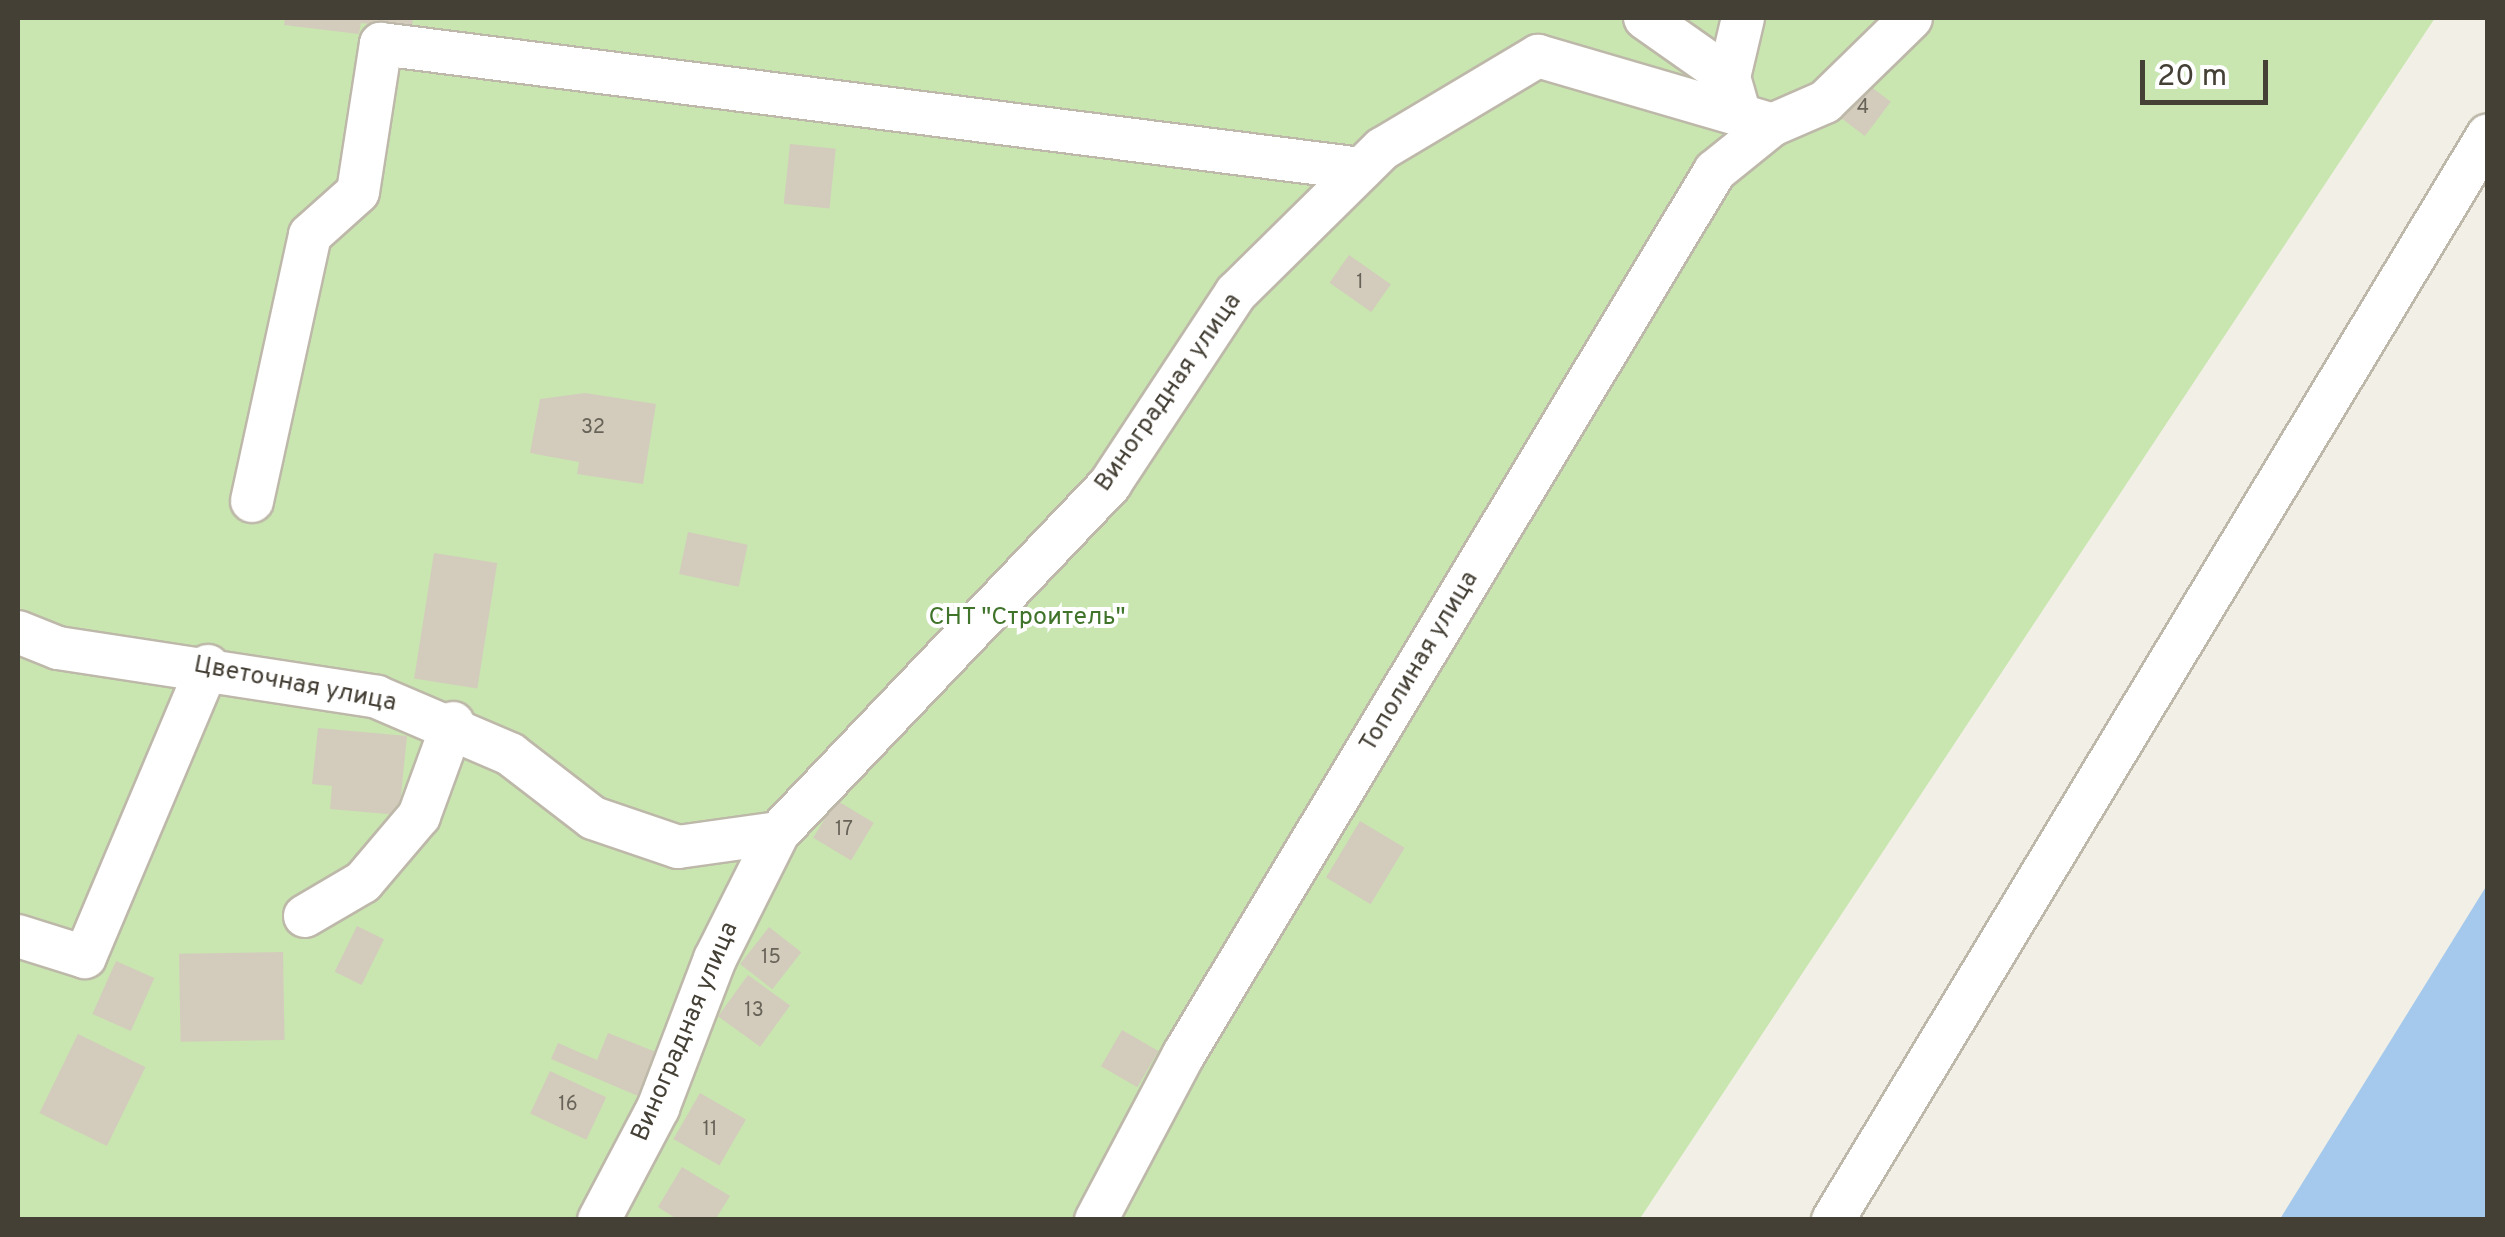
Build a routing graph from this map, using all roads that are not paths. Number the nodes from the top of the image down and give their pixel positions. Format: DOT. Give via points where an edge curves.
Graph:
graph roads {
  1 [pos="1645,18"];
  2 [pos="1744,18"];
  3 [pos="1910,18"];
  4 [pos="1747,106"];
  5 [pos="2488,135"];
  6 [pos="1360,169"];
  7 [pos="252,502"];
  8 [pos="18,632"];
  9 [pos="208,666"];
  10 [pos="453,723"];
  11 [pos="778,833"];
  12 [pos="305,916"];
  13 [pos="18,936"];
  14 [pos="598,1220"];
  15 [pos="1096,1220"];
  16 [pos="1833,1220"];
  1 -- 4 [label="street"];
  2 -- 4 [label="street"];
  3 -- 4 [label="street, Тополиная улица" via="1825,102"];
  4 -- 6 [label="street, Виноградная улица" via="1538,56"];
  4 -- 15 [label="street, Тополиная улица" via="1715,171 1194,1037"];
  5 -- 16 [label="street"];
  6 -- 7 [label="street" via="381,44 358,192 310,235"];
  6 -- 11 [label="street, Виноградная улица" via="1236,293 1110,484"];
  8 -- 9 [label="street, Цветочная улица" via="58,648"];
  9 -- 10 [label="street, Цветочная улица" via="378,696"];
  9 -- 13 [label="street" via="84,957"];
  10 -- 11 [label="street, Цветочная улица" via="610,824 678,847"];
  10 -- 12 [label="street" via="419,816 364,882"];
  11 -- 14 [label="street, Виноградная улица" via="658,1108"];
}
